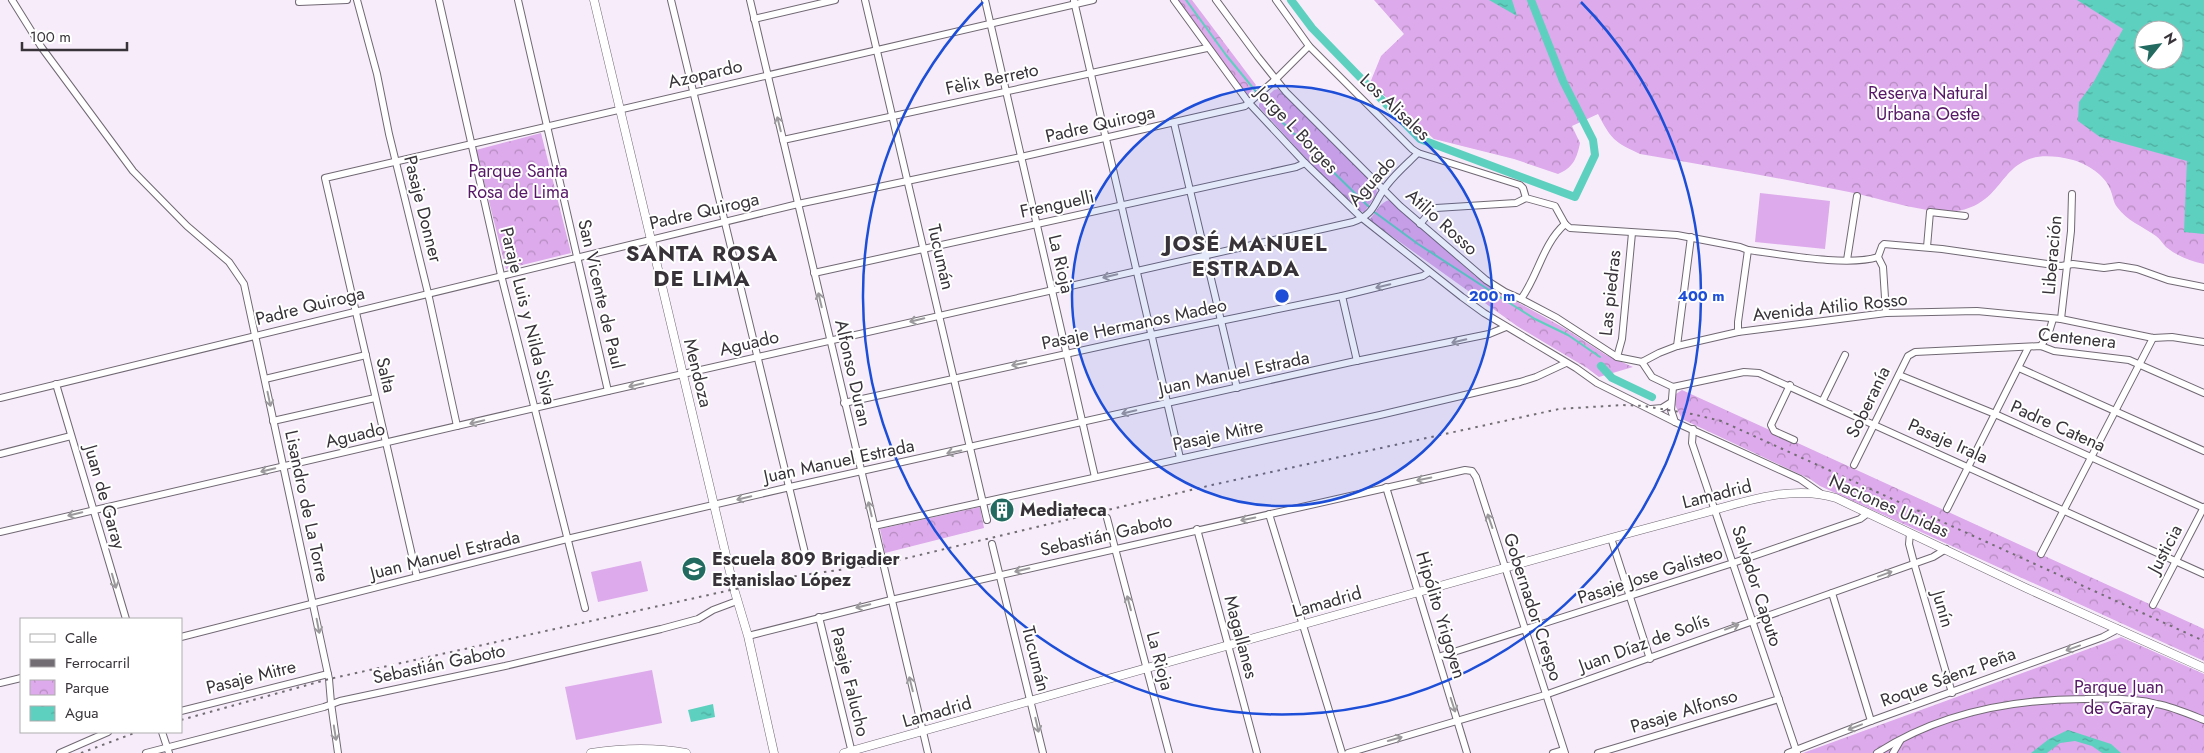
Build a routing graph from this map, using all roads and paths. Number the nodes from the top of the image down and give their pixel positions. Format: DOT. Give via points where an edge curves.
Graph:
graph roads {
  1 [pos="12,0"];
  2 [pos="347,0"];
  3 [pos="357,0"];
  4 [pos="439,0"];
  5 [pos="518,0"];
  6 [pos="594,0"];
  7 [pos="671,0"];
  8 [pos="750,0"];
  9 [pos="835,0"];
  10 [pos="865,0"];
  11 [pos="985,0"];
  12 [pos="1093,0"];
  13 [pos="1174,0"];
  14 [pos="1216,0"];
  15 [pos="1276,0"];
  16 [pos="298,2"];
  17 [pos="1074,2"];
  18 [pos="754,19"];
  19 [pos="990,23"];
  20 [pos="1309,46"];
  21 [pos="1207,48"];
  22 [pos="876,50"];
  23 [pos="1090,72"];
  24 [pos="767,75"];
  25 [pos="1275,80"];
  26 [pos="694,92"];
  27 [pos="1006,92"];
  28 [pos="1249,103"];
  29 [pos="620,110"];
  30 [pos="892,116"];
  31 [pos="1174,123"];
  32 [pos="547,127"];
  33 [pos="1107,138"];
  34 [pos="783,140"];
  35 [pos="471,144"];
  36 [pos="1418,153"];
  37 [pos="1021,157"];
  38 [pos="395,162"];
  39 [pos="1305,163"];
  40 [pos="325,178"];
  41 [pos="908,181"];
  42 [pos="1191,190"];
  43 [pos="1384,190"];
  44 [pos="2072,194"];
  45 [pos="1857,196"];
  46 [pos="1526,198"];
  47 [pos="798,204"];
  48 [pos="1122,205"];
  49 [pos="1365,216"];
  50 [pos="1965,216"];
  51 [pos="725,222"];
  52 [pos="1036,223"];
  53 [pos="1420,224"];
  54 [pos="1566,224"];
  55 [pos="1632,233"];
  56 [pos="1691,237"];
  57 [pos="651,239"];
  58 [pos="1927,247"];
  59 [pos="924,248"];
  60 [pos="1748,250"];
  61 [pos="1205,255"];
  62 [pos="577,257"];
  63 [pos="1878,257"];
  64 [pos="1847,260"];
  65 [pos="2067,265"];
  66 [pos="1137,270"];
  67 [pos="1429,272"];
  68 [pos="814,273"];
  69 [pos="501,275"];
  70 [pos="2204,287"];
  71 [pos="1052,290"];
  72 [pos="428,293"];
  73 [pos="1342,296"];
  74 [pos="1521,299"];
  75 [pos="356,310"];
  76 [pos="1886,313"];
  77 [pos="939,315"];
  78 [pos="2053,318"];
  79 [pos="2061,319"];
  80 [pos="1221,322"];
  81 [pos="1506,327"];
  82 [pos="1738,332"];
  83 [pos="257,335"];
  84 [pos="1152,335"];
  85 [pos="2153,338"];
  86 [pos="830,340"];
  87 [pos="2204,342"];
  88 [pos="1677,346"];
  89 [pos="2041,346"];
  90 [pos="2028,348"];
  91 [pos="1911,353"];
  92 [pos="1067,354"];
  93 [pos="366,355"];
  94 [pos="1845,355"];
  95 [pos="758,356"];
  96 [pos="1616,357"];
  97 [pos="1357,361"];
  98 [pos="1642,362"];
  99 [pos="1566,363"];
  100 [pos="2140,363"];
  101 [pos="2019,368"];
  102 [pos="683,374"];
  103 [pos="1899,374"];
  104 [pos="265,379"];
  105 [pos="954,379"];
  106 [pos="56,384"];
  107 [pos="1790,385"];
  108 [pos="1236,388"];
  109 [pos="1673,388"];
  110 [pos="608,391"];
  111 [pos="2204,392"];
  112 [pos="0,398"];
  113 [pos="375,398"];
  114 [pos="1823,400"];
  115 [pos="844,403"];
  116 [pos="1167,403"];
  117 [pos="1670,403"];
  118 [pos="535,408"];
  119 [pos="1652,409"];
  120 [pos="2116,410"];
  121 [pos="1995,414"];
  122 [pos="274,421"];
  123 [pos="1675,422"];
  124 [pos="1083,423"];
  125 [pos="1874,424"];
  126 [pos="457,426"];
  127 [pos="1693,430"];
  128 [pos="72,436"];
  129 [pos="1794,440"];
  130 [pos="386,443"];
  131 [pos="971,448"];
  132 [pos="2204,451"];
  133 [pos="0,454"];
  134 [pos="2093,457"];
  135 [pos="1180,458"];
  136 [pos="1854,465"];
  137 [pos="1967,466"];
  138 [pos="284,467"];
  139 [pos="1472,471"];
  140 [pos="861,472"];
  141 [pos="1095,477"];
  142 [pos="790,487"];
  143 [pos="1386,487"];
  144 [pos="1820,493"];
  145 [pos="983,502"];
  146 [pos="715,505"];
  147 [pos="2204,508"];
  148 [pos="1716,509"];
  149 [pos="1947,509"];
  150 [pos="94,510"];
  151 [pos="2064,510"];
  152 [pos="1868,513"];
  153 [pos="1269,514"];
  154 [pos="1107,518"];
  155 [pos="987,520"];
  156 [pos="874,526"];
  157 [pos="1198,530"];
  158 [pos="0,532"];
  159 [pos="1910,533"];
  160 [pos="1611,538"];
  161 [pos="567,539"];
  162 [pos="992,544"];
  163 [pos="1114,548"];
  164 [pos="1946,549"];
  165 [pos="2041,554"];
  166 [pos="806,557"];
  167 [pos="2176,560"];
  168 [pos="1733,563"];
  169 [pos="1914,563"];
  170 [pos="1506,567"];
  171 [pos="2204,574"];
  172 [pos="1001,575"];
  173 [pos="416,578"];
  174 [pos="1419,592"];
  175 [pos="1832,593"];
  176 [pos="1630,597"];
  177 [pos="891,600"];
  178 [pos="737,601"];
  179 [pos="314,604"];
  180 [pos="2153,605"];
  181 [pos="585,608"];
  182 [pos="819,617"];
  183 [pos="126,618"];
  184 [pos="1752,620"];
  185 [pos="1303,624"];
  186 [pos="2118,628"];
  187 [pos="1525,631"];
  188 [pos="748,636"];
  189 [pos="182,637"];
  190 [pos="1228,645"];
  191 [pos="1438,657"];
  192 [pos="1650,659"];
  193 [pos="1146,667"];
  194 [pos="2204,668"];
  195 [pos="328,674"];
  196 [pos="20,678"];
  197 [pos="0,683"];
  198 [pos="1952,693"];
  199 [pos="1546,695"];
  200 [pos="1779,699"];
  201 [pos="1031,700"];
  202 [pos="331,704"];
  203 [pos="182,711"];
  204 [pos="1458,720"];
  205 [pos="2204,720"];
  206 [pos="1871,721"];
  207 [pos="923,731"];
  208 [pos="106,733"];
  209 [pos="162,733"];
  210 [pos="1902,738"];
  211 [pos="168,750"];
  212 [pos="1564,751"];
  213 [pos="849,752"];
  214 [pos="1796,752"];
  215 [pos="60,753"];
  216 [pos="146,753"];
  217 [pos="338,753"];
  218 [pos="591,753"];
  219 [pos="686,753"];
  220 [pos="774,753"];
  221 [pos="928,753"];
  222 [pos="1043,753"];
  223 [pos="1169,753"];
  224 [pos="1257,753"];
  225 [pos="1342,753"];
  226 [pos="1348,753"];
  227 [pos="1467,753"];
  228 [pos="1553,753"];
  229 [pos="1598,753"];
  230 [pos="1788,753"];
  231 [pos="1877,753"];
  232 [pos="1893,753"];
  1 -- 83 [label="street, Lisandro de La Torre" via="42,48 133,171 187,226 235,268 244,284"];
  2 -- 16 [label="street"];
  3 -- 38 [label="street, Pasaje Donner" via="377,74"];
  4 -- 35 [label="street, Paraje Luis y Nilda Silva"];
  5 -- 32 [label="street, San Vicente de Paul"];
  6 -- 29 [label="street, Mendoza"];
  7 -- 26 [label="street"];
  8 -- 18 [label="street, Alfonso Duran"];
  9 -- 18 [label="street"];
  10 -- 22 [label="street, Tucumán"];
  11 -- 19 [label="street, La Rioja"];
  12 -- 17 [label="street, Azopardo"];
  13 -- 21 [label="street, Jorge L Borges"];
  14 -- 25 [label="street, Atilio Rosso"];
  15 -- 20 [label="street, Los Alisales"];
  17 -- 19 [label="street, Azopardo"];
  17 -- 23 [label="street"];
  18 -- 24 [label="street, Alfonso Duran"];
  19 -- 22 [label="street, Azopardo"];
  19 -- 27 [label="street, La Rioja"];
  20 -- 25 [label="street, Padre Quiroga"];
  20 -- 36 [label="street, Los Alisales"];
  21 -- 23 [label="street, Fèlix Berreto"];
  21 -- 28 [label="street, Jorge L Borges"];
  22 -- 24 [label="street, Azopardo"];
  22 -- 30 [label="street, Tucumán"];
  23 -- 27 [label="street, Fèlix Berreto"];
  23 -- 33 [label="street"];
  24 -- 26 [label="street, Azopardo"];
  34 -- 24 [label="street, Alfonso Duran, one-way"];
  25 -- 28 [label="street, Padre Quiroga"];
  25 -- 43 [label="street, Atilio Rosso"];
  26 -- 29 [label="street, Azopardo"];
  26 -- 51 [label="street"];
  27 -- 30 [label="street, Fèlix Berreto"];
  27 -- 37 [label="street, La Rioja"];
  28 -- 31 [label="street, Padre Quiroga"];
  28 -- 39 [label="street, Jorge L Borges"];
  29 -- 32 [label="street, Azopardo"];
  29 -- 57 [label="street, Mendoza"];
  30 -- 34 [label="street, Fèlix Berreto"];
  30 -- 41 [label="street, Tucumán"];
  31 -- 33 [label="street, Padre Quiroga"];
  31 -- 42 [label="street"];
  32 -- 35 [label="street, Azopardo"];
  32 -- 62 [label="street, San Vicente de Paul"];
  33 -- 37 [label="street, Padre Quiroga"];
  33 -- 48 [label="street"];
  34 -- 47 [label="street, Alfonso Duran"];
  35 -- 38 [label="street, Azopardo"];
  35 -- 69 [label="street, Paraje Luis y Nilda Silva"];
  36 -- 43 [label="street, Aguado"];
  36 -- 46 [label="street, Los Alisales" via="1514,182 1523,188"];
  37 -- 41 [label="street, Padre Quiroga"];
  37 -- 52 [label="street, La Rioja"];
  38 -- 40 [label="street, Azopardo"];
  38 -- 72 [label="street, Pasaje Donner"];
  39 -- 42 [label="street, Frenguelli"];
  39 -- 49 [label="street, Jorge L Borges"];
  40 -- 75 [label="street, Salta"];
  41 -- 47 [label="street, Padre Quiroga"];
  41 -- 59 [label="street, Tucumán"];
  42 -- 48 [label="street, Frenguelli"];
  42 -- 61 [label="street"];
  43 -- 49 [label="street, Aguado"];
  43 -- 53 [label="street, Atilio Rosso"];
  44 -- 65 [label="street, Liberación"];
  45 -- 64 [label="street"];
  46 -- 53 [label="street" via="1516,202 1436,208"];
  46 -- 54 [label="street" via="1555,206"];
  47 -- 51 [label="street, Padre Quiroga"];
  47 -- 68 [label="street, Alfonso Duran"];
  48 -- 52 [label="street, Frenguelli"];
  48 -- 66 [label="street"];
  49 -- 61 [label="street, Aguado"];
  49 -- 67 [label="street, Jorge L Borges"];
  50 -- 58 [label="street" via="1930,212"];
  51 -- 57 [label="street, Padre Quiroga"];
  51 -- 95 [label="street"];
  52 -- 59 [label="street, Frenguelli"];
  52 -- 71 [label="street, La Rioja"];
  53 -- 74 [label="street, Atilio Rosso" via="1486,280"];
  54 -- 55 [label="street" via="1570,228"];
  54 -- 74 [label="street" via="1552,236 1539,260 1533,281"];
  55 -- 56 [label="street"];
  55 -- 96 [label="street, Las piedras" via="1622,339"];
  56 -- 60 [label="street"];
  56 -- 88 [label="street"];
  57 -- 62 [label="street, Padre Quiroga"];
  57 -- 102 [label="street, Mendoza"];
  58 -- 63 [label="street" via="1884,244"];
  58 -- 65 [label="street"];
  59 -- 68 [label="street, Frenguelli"];
  59 -- 77 [label="street, Tucumán"];
  60 -- 64 [label="street"];
  60 -- 82 [label="street"];
  61 -- 66 [label="street, Aguado"];
  61 -- 80 [label="street"];
  62 -- 69 [label="street, Padre Quiroga"];
  62 -- 110 [label="street, San Vicente de Paul"];
  63 -- 64 [label="street"];
  63 -- 76 [label="street" via="1883,267"];
  65 -- 70 [label="street" via="2126,267"];
  65 -- 79 [label="street, Liberación"];
  66 -- 71 [label="street, Aguado, one-way"];
  66 -- 84 [label="street"];
  67 -- 73 [label="street, Pasaje Hermanos Madeo, one-way"];
  67 -- 81 [label="street, Jorge L Borges"];
  86 -- 68 [label="street, Alfonso Duran, one-way"];
  69 -- 72 [label="street, Padre Quiroga"];
  69 -- 118 [label="street, Paraje Luis y Nilda Silva"];
  71 -- 77 [label="street, Aguado"];
  71 -- 92 [label="street, La Rioja"];
  72 -- 75 [label="street, Padre Quiroga"];
  72 -- 126 [label="street, Pasaje Donner"];
  73 -- 80 [label="street, Pasaje Hermanos Madeo"];
  73 -- 97 [label="street"];
  74 -- 96 [label="street, Atilio Rosso" via="1557,318"];
  75 -- 83 [label="street, Padre Quiroga"];
  75 -- 93 [label="street, Salta"];
  76 -- 78 [label="street, Avenida Atilio Rosso" via="1967,310"];
  76 -- 82 [label="street, Avenida Atilio Rosso"];
  77 -- 86 [label="street, Aguado, one-way"];
  77 -- 105 [label="street, Tucumán"];
  78 -- 79 [label="street, Avenida Atilio Rosso"];
  78 -- 89 [label="street, Liberación"];
  79 -- 85 [label="street, Avenida Atilio Rosso"];
  80 -- 84 [label="street, Pasaje Hermanos Madeo"];
  80 -- 108 [label="street"];
  81 -- 97 [label="street, Juan Manuel Estrada, one-way" via="1489,334"];
  81 -- 99 [label="street, Jorge L Borges"];
  82 -- 88 [label="street, Avenida Atilio Rosso"];
  83 -- 104 [label="street, Lisandro de La Torre"];
  83 -- 106 [label="street, Padre Quiroga"];
  84 -- 92 [label="street, Pasaje Hermanos Madeo"];
  84 -- 116 [label="street"];
  85 -- 87 [label="street, Avenida Atilio Rosso"];
  85 -- 100 [label="street"];
  86 -- 95 [label="street, Aguado"];
  86 -- 115 [label="street, Alfonso Duran"];
  88 -- 98 [label="street, Avenida Atilio Rosso"];
  89 -- 90 [label="street, Centenera"];
  89 -- 100 [label="street, Centenera" via="2054,351"];
  90 -- 91 [label="street, Centenera"];
  90 -- 101 [label="street"];
  91 -- 103 [label="street, Soberanía"];
  92 -- 105 [label="street, Pasaje Hermanos Madeo, one-way"];
  92 -- 124 [label="street, La Rioja"];
  93 -- 104 [label="street"];
  93 -- 113 [label="street, Salta"];
  94 -- 114 [label="street"];
  95 -- 102 [label="street, Aguado"];
  95 -- 142 [label="street"];
  96 -- 98 [label="street"];
  97 -- 108 [label="street, Juan Manuel Estrada"];
  98 -- 109 [label="street" via="1652,377"];
  99 -- 119 [label="street, Naciones Unidas" via="1607,388"];
  99 -- 135 [label="street, Pasaje Mitre" via="1520,382"];
  100 -- 111 [label="street, Centenera"];
  100 -- 120 [label="street"];
  101 -- 120 [label="street"];
  101 -- 121 [label="street"];
  102 -- 110 [label="street, Aguado, one-way"];
  102 -- 146 [label="street, Mendoza"];
  103 -- 121 [label="street, Padre Catena"];
  103 -- 125 [label="street, Soberanía"];
  104 -- 122 [label="street, Lisandro de La Torre, one-way"];
  105 -- 115 [label="street, Pasaje Hermanos Madeo"];
  105 -- 131 [label="street, Tucumán"];
  106 -- 112 [label="street, Padre Quiroga"];
  106 -- 128 [label="street, Juan de Garay"];
  107 -- 109 [label="street, Pasaje Irala" via="1750,371"];
  107 -- 114 [label="street, Pasaje Irala"];
  107 -- 129 [label="street" via="1771,425 1774,431"];
  108 -- 116 [label="street, Juan Manuel Estrada"];
  109 -- 117 [label="street"];
  110 -- 118 [label="street, Aguado"];
  113 -- 122 [label="street"];
  113 -- 130 [label="street, Salta"];
  114 -- 125 [label="street, Pasaje Irala"];
  115 -- 140 [label="street, Alfonso Duran"];
  116 -- 124 [label="street, Juan Manuel Estrada, one-way"];
  116 -- 135 [label="street"];
  117 -- 119 [label="street"];
  117 -- 123 [label="street"];
  118 -- 126 [label="street, Aguado, one-way"];
  118 -- 161 [label="street, Paraje Luis y Nilda Silva"];
  119 -- 123 [label="street, Naciones Unidas"];
  120 -- 132 [label="street"];
  120 -- 134 [label="street"];
  121 -- 134 [label="street, Padre Catena"];
  121 -- 137 [label="street"];
  122 -- 138 [label="street, Lisandro de La Torre"];
  123 -- 127 [label="street, Naciones Unidas"];
  124 -- 131 [label="street, Juan Manuel Estrada"];
  124 -- 141 [label="street, La Rioja"];
  125 -- 136 [label="street, Soberanía"];
  125 -- 137 [label="street, Pasaje Irala"];
  126 -- 130 [label="street, Aguado"];
  127 -- 144 [label="street, Naciones Unidas" via="1800,479"];
  127 -- 148 [label="street, Salvador Caputo" via="1692,443"];
  128 -- 133 [label="street"];
  128 -- 150 [label="street, Juan de Garay"];
  130 -- 138 [label="street, Aguado"];
  130 -- 173 [label="street, Salta"];
  131 -- 140 [label="street, Juan Manuel Estrada, one-way"];
  131 -- 145 [label="street, Tucumán"];
  134 -- 147 [label="street, Padre Catena"];
  134 -- 151 [label="street"];
  135 -- 141 [label="street, Pasaje Mitre"];
  137 -- 149 [label="street"];
  137 -- 151 [label="street, Pasaje Irala"];
  138 -- 150 [label="street, Aguado, one-way"];
  138 -- 179 [label="street, Lisandro de La Torre"];
  139 -- 143 [label="street, Sebastián Gaboto, one-way"];
  170 -- 139 [label="street, Gobernador Crespo, one-way"];
  140 -- 142 [label="street, Juan Manuel Estrada"];
  156 -- 140 [label="street, Alfonso Duran, one-way"];
  141 -- 145 [label="street, Pasaje Mitre"];
  142 -- 146 [label="street, Juan Manuel Estrada, one-way"];
  142 -- 166 [label="street"];
  143 -- 153 [label="street, Sebastián Gaboto"];
  143 -- 174 [label="street, Hipólito Yrigoyen"];
  144 -- 148 [label="street, Lamadrid" via="1780,494"];
  144 -- 152 [label="street, Naciones Unidas"];
  145 -- 155 [label="street, Tucumán"];
  145 -- 156 [label="street, Pasaje Mitre"];
  146 -- 161 [label="street, Juan Manuel Estrada"];
  146 -- 178 [label="street, Mendoza"];
  147 -- 167 [label="street, Justicia"];
  148 -- 160 [label="street, Lamadrid"];
  148 -- 168 [label="street, Salvador Caputo"];
  150 -- 158 [label="street, Aguado, one-way"];
  150 -- 183 [label="street, Juan de Garay, one-way"];
  151 -- 165 [label="street"];
  151 -- 167 [label="street, Pasaje Irala"];
  152 -- 159 [label="street, Naciones Unidas"];
  152 -- 168 [label="street, Pasaje Jose Galisteo" via="1860,519"];
  153 -- 157 [label="street, Sebastián Gaboto, one-way"];
  153 -- 185 [label="street"];
  154 -- 163 [label="street, La Rioja"];
  156 -- 177 [label="street, Alfonso Duran"];
  157 -- 163 [label="street, Sebastián Gaboto"];
  157 -- 190 [label="street, Magallanes"];
  159 -- 164 [label="street, Naciones Unidas"];
  159 -- 169 [label="street, Junín"];
  160 -- 170 [label="street, Lamadrid"];
  160 -- 176 [label="street"];
  161 -- 173 [label="street, Juan Manuel Estrada"];
  161 -- 181 [label="street, Paraje Luis y Nilda Silva"];
  162 -- 172 [label="street, Tucumán"];
  163 -- 172 [label="street, Sebastián Gaboto, one-way"];
  193 -- 163 [label="street, La Rioja, one-way"];
  164 -- 169 [label="street, Juan Díaz de Solís"];
  164 -- 186 [label="street, Naciones Unidas"];
  167 -- 171 [label="street, Pasaje Irala"];
  167 -- 180 [label="street, Justicia"];
  168 -- 176 [label="street, Pasaje Jose Galisteo"];
  168 -- 184 [label="street, Salvador Caputo"];
  175 -- 169 [label="street, Juan Díaz de Solís, one-way"];
  169 -- 198 [label="street, Junín"];
  170 -- 174 [label="street, Lamadrid"];
  170 -- 187 [label="street, Gobernador Crespo"];
  172 -- 177 [label="street, Sebastián Gaboto"];
  172 -- 201 [label="street, Tucumán"];
  173 -- 179 [label="street, Juan Manuel Estrada"];
  174 -- 185 [label="street, Lamadrid"];
  174 -- 191 [label="street, Hipólito Yrigoyen"];
  175 -- 184 [label="street, Juan Díaz de Solís"];
  175 -- 206 [label="street"];
  176 -- 187 [label="street, Pasaje Jose Galisteo"];
  176 -- 192 [label="street"];
  177 -- 182 [label="street, Sebastián Gaboto, one-way"];
  207 -- 177 [label="street, Alfonso Duran, one-way"];
  178 -- 188 [label="street, Mendoza"];
  178 -- 202 [label="street, Sebastián Gaboto" via="698,619 661,629"];
  179 -- 189 [label="street, Juan Manuel Estrada"];
  179 -- 195 [label="street, Lisandro de La Torre, one-way"];
  182 -- 188 [label="street, Sebastián Gaboto"];
  182 -- 213 [label="street, Pasaje Falucho"];
  192 -- 184 [label="street, Juan Díaz de Solís, one-way"];
  184 -- 200 [label="street, Salvador Caputo"];
  185 -- 190 [label="street, Lamadrid"];
  185 -- 225 [label="street"];
  186 -- 194 [label="street, Naciones Unidas"];
  186 -- 198 [label="street, Roque Sáenz Peña, one-way" via="2103,637"];
  187 -- 191 [label="street, Pasaje Jose Galisteo"];
  187 -- 199 [label="street, Gobernador Crespo"];
  188 -- 220 [label="street, Mendoza"];
  190 -- 193 [label="street, Lamadrid"];
  190 -- 224 [label="street, Magallanes"];
  191 -- 204 [label="street, Hipólito Yrigoyen, one-way"];
  192 -- 199 [label="street, Juan Díaz de Solís"];
  193 -- 201 [label="street, Lamadrid"];
  193 -- 223 [label="street, La Rioja"];
  195 -- 202 [label="street, Lisandro de La Torre"];
  195 -- 203 [label="street, Pasaje Mitre"];
  196 -- 197 [label="street"];
  198 -- 206 [label="street, Roque Sáenz Peña"];
  199 -- 204 [label="street, Juan Díaz de Solís"];
  199 -- 212 [label="street, Gobernador Crespo"];
  200 -- 214 [label="street, Salvador Caputo"];
  200 -- 229 [label="street, Pasaje Alfonso"];
  201 -- 207 [label="street, Lamadrid"];
  201 -- 222 [label="street, Tucumán, one-way"];
  202 -- 211 [label="street, Sebastián Gaboto"];
  202 -- 217 [label="street, Lisandro de La Torre, one-way"];
  226 -- 204 [label="street, Juan Díaz de Solís, one-way"];
  204 -- 227 [label="street, Hipólito Yrigoyen"];
  205 -- 210 [label="street" via="2145,702 2100,698 2053,699 1965,714"];
  206 -- 214 [label="street, Roque Sáenz Peña, one-way"];
  207 -- 213 [label="street, Lamadrid"];
  207 -- 221 [label="street, Alfonso Duran"];
  208 -- 215 [label="street"];
  209 -- 211 [label="street"];
  210 -- 231 [label="street"];
  210 -- 232 [label="street"];
  211 -- 216 [label="street, Sebastián Gaboto"];
  212 -- 228 [label="street"];
  214 -- 230 [label="street, Roque Sáenz Peña"];
  218 -- 219 [label="street" via="634,748"];
}
